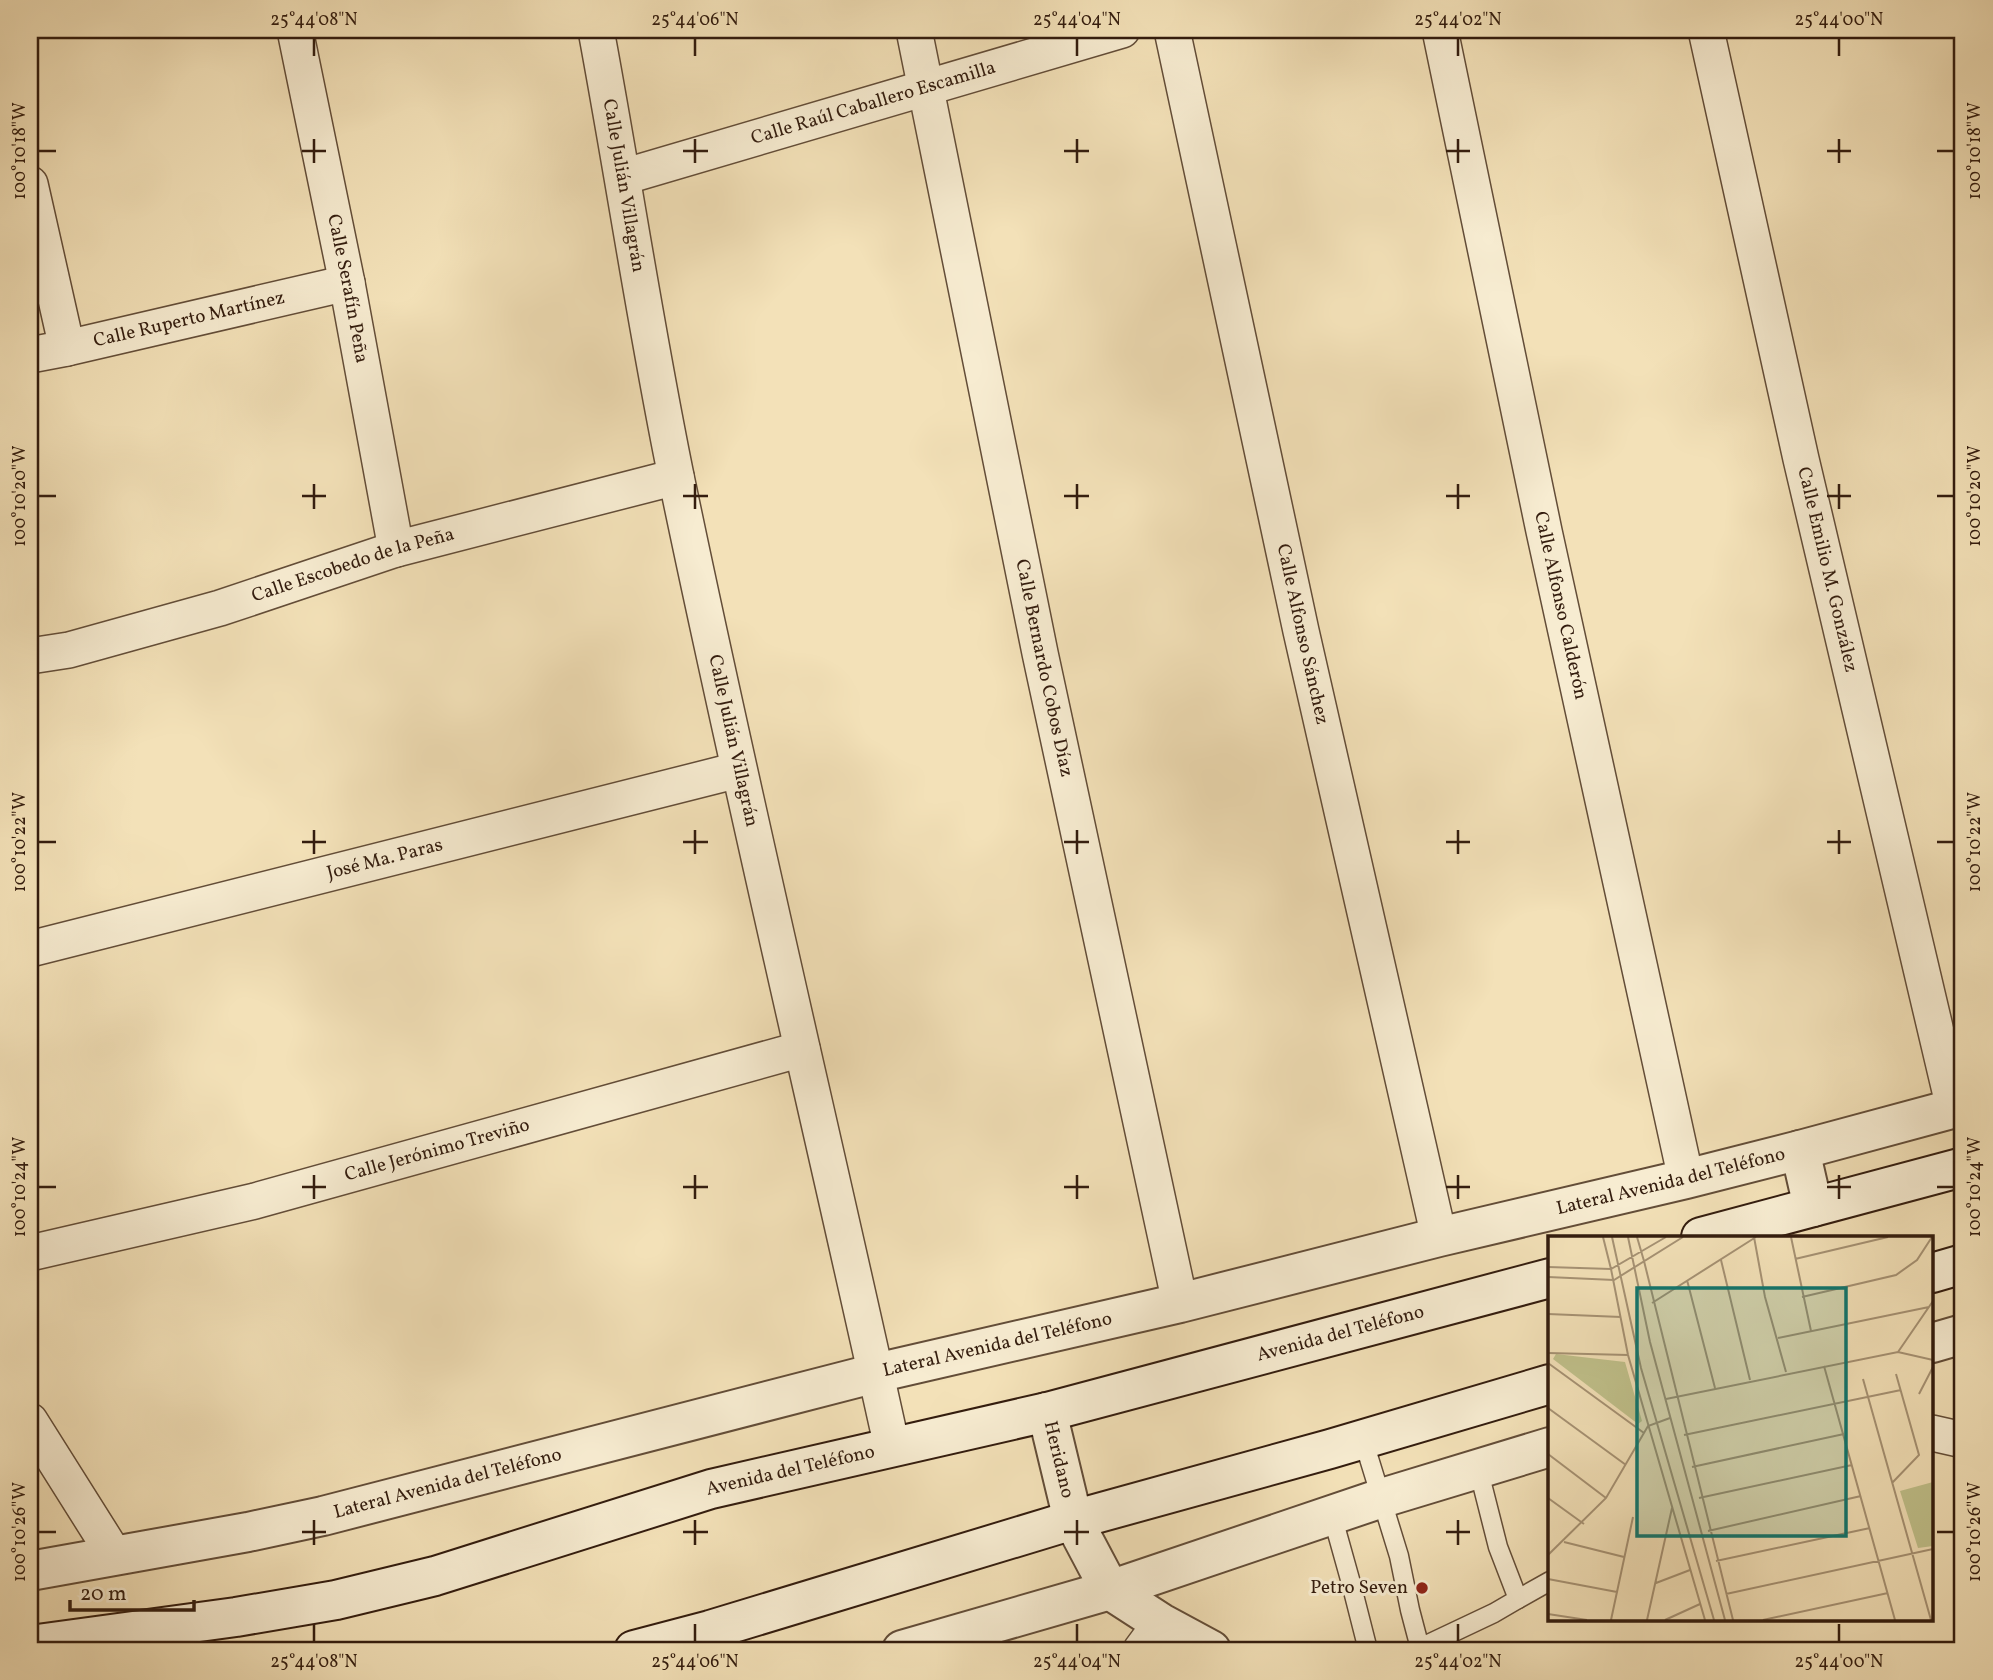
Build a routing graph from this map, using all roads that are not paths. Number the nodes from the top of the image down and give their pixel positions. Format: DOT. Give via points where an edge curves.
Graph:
graph roads {
  1 [pos="295,30"];
  2 [pos="596,30"];
  3 [pos="914,30"];
  4 [pos="1122,30"];
  5 [pos="1172,30"];
  6 [pos="1440,30"];
  7 [pos="1706,30"];
  8 [pos="927,87"];
  9 [pos="623,177"];
  10 [pos="30,184"];
  11 [pos="347,283"];
  12 [pos="67,348"];
  13 [pos="30,355"];
  14 [pos="676,477"];
  15 [pos="396,548"];
  16 [pos="30,656"];
  17 [pos="738,770"];
  18 [pos="30,949"];
  19 [pos="802,1049"];
  20 [pos="1959,1107"];
  21 [pos="1800,1150"];
  22 [pos="1963,1167"];
  23 [pos="1686,1179"];
  24 [pos="1813,1207"];
  25 [pos="1705,1236"];
  26 [pos="1439,1237"];
  27 [pos="30,1253"];
  28 [pos="1963,1264"];
  29 [pos="1934,1272"];
  30 [pos="1548,1279"];
  31 [pos="1180,1303"];
  32 [pos="1963,1334"];
  33 [pos="1934,1342"];
  34 [pos="876,1373"];
  35 [pos="1548,1385"];
  36 [pos="1047,1412"];
  37 [pos="30,1421"];
  38 [pos="1934,1433"];
  39 [pos="1363,1439"];
  40 [pos="1963,1440"];
  41 [pos="892,1447"];
  42 [pos="1548,1448"];
  43 [pos="1478,1468"];
  44 [pos="1382,1498"];
  45 [pos="1332,1515"];
  46 [pos="1073,1520"];
  47 [pos="116,1556"];
  48 [pos="30,1571"];
  49 [pos="1548,1582"];
  50 [pos="1110,1590"];
  51 [pos="1518,1599"];
  52 [pos="1151,1637"];
  53 [pos="30,1645"];
  54 [pos="1419,1649"];
  55 [pos="634,1650"];
  56 [pos="902,1650"];
  57 [pos="1211,1650"];
  58 [pos="1368,1650"];
  1 -- 11 [label="street, Calle Serafín Peña"];
  2 -- 9 [label="street, Calle Julián Villagrán"];
  3 -- 8 [label="street, Calle Bernardo Cobos Díaz"];
  4 -- 8 [label="street, Calle Raúl Caballero Escamilla"];
  5 -- 26 [label="street, Calle Alfonso Sánchez" via="1304,645"];
  6 -- 23 [label="street, Calle Alfonso Calderón"];
  7 -- 20 [label="street, Calle Emilio M. González" via="1801,459"];
  8 -- 9 [label="street, Calle Raúl Caballero Escamilla"];
  8 -- 31 [label="street, Calle Bernardo Cobos Díaz" via="1040,653"];
  9 -- 14 [label="street, Calle Julián Villagrán"];
  10 -- 12 [label="street"];
  11 -- 12 [label="street, Calle Ruperto Martínez"];
  11 -- 15 [label="street, Calle Serafín Peña"];
  12 -- 13 [label="street, Calle Ruperto Martínez"];
  14 -- 15 [label="street, Calle Escobedo de la Peña"];
  14 -- 17 [label="street, Calle Julián Villagrán"];
  15 -- 16 [label="street, Calle Escobedo de la Peña" via="220,608 69,650"];
  17 -- 18 [label="street, José Ma. Paras"];
  17 -- 19 [label="street, Calle Julián Villagrán"];
  19 -- 27 [label="street, Calle Jerónimo Treviño" via="256,1201"];
  19 -- 34 [label="street, Calle Julián Villagrán"];
  20 -- 21 [label="street, Lateral Avenida del Teléfono"];
  21 -- 23 [label="street, Lateral Avenida del Teléfono"];
  21 -- 24 [label="street"];
  22 -- 24 [label="street"];
  23 -- 26 [label="street, Lateral Avenida del Teléfono"];
  24 -- 25 [label="street"];
  26 -- 31 [label="street, Lateral Avenida del Teléfono"];
  28 -- 29 [label="street"];
  30 -- 36 [label="street, Avenida del Teléfono"];
  31 -- 34 [label="street, Lateral Avenida del Teléfono"];
  32 -- 33 [label="street"];
  34 -- 41 [label="street, Calle Julián Villagrán"];
  34 -- 47 [label="street, Lateral Avenida del Teléfono" via="323,1516"];
  35 -- 39 [label="street"];
  36 -- 41 [label="street, Avenida del Teléfono"];
  36 -- 46 [label="street, Heridano"];
  37 -- 47 [label="street"];
  38 -- 40 [label="street"];
  39 -- 44 [label="lane"];
  39 -- 46 [label="street"];
  41 -- 53 [label="street, Avenida del Teléfono" via="711,1489 435,1576 337,1600"];
  42 -- 43 [label="street"];
  43 -- 44 [label="street"];
  43 -- 51 [label="lane" via="1498,1548"];
  44 -- 45 [label="street"];
  44 -- 54 [label="lane"];
  45 -- 50 [label="street"];
  45 -- 58 [label="lane"];
  46 -- 50 [label="street, Heridano"];
  46 -- 55 [label="street"];
  47 -- 48 [label="street, Lateral Avenida del Teléfono"];
  49 -- 51 [label="lane"];
  50 -- 52 [label="street, Heridano"];
  50 -- 56 [label="street"];
  51 -- 54 [label="lane"];
  52 -- 57 [label="street, Heridano"];
}
